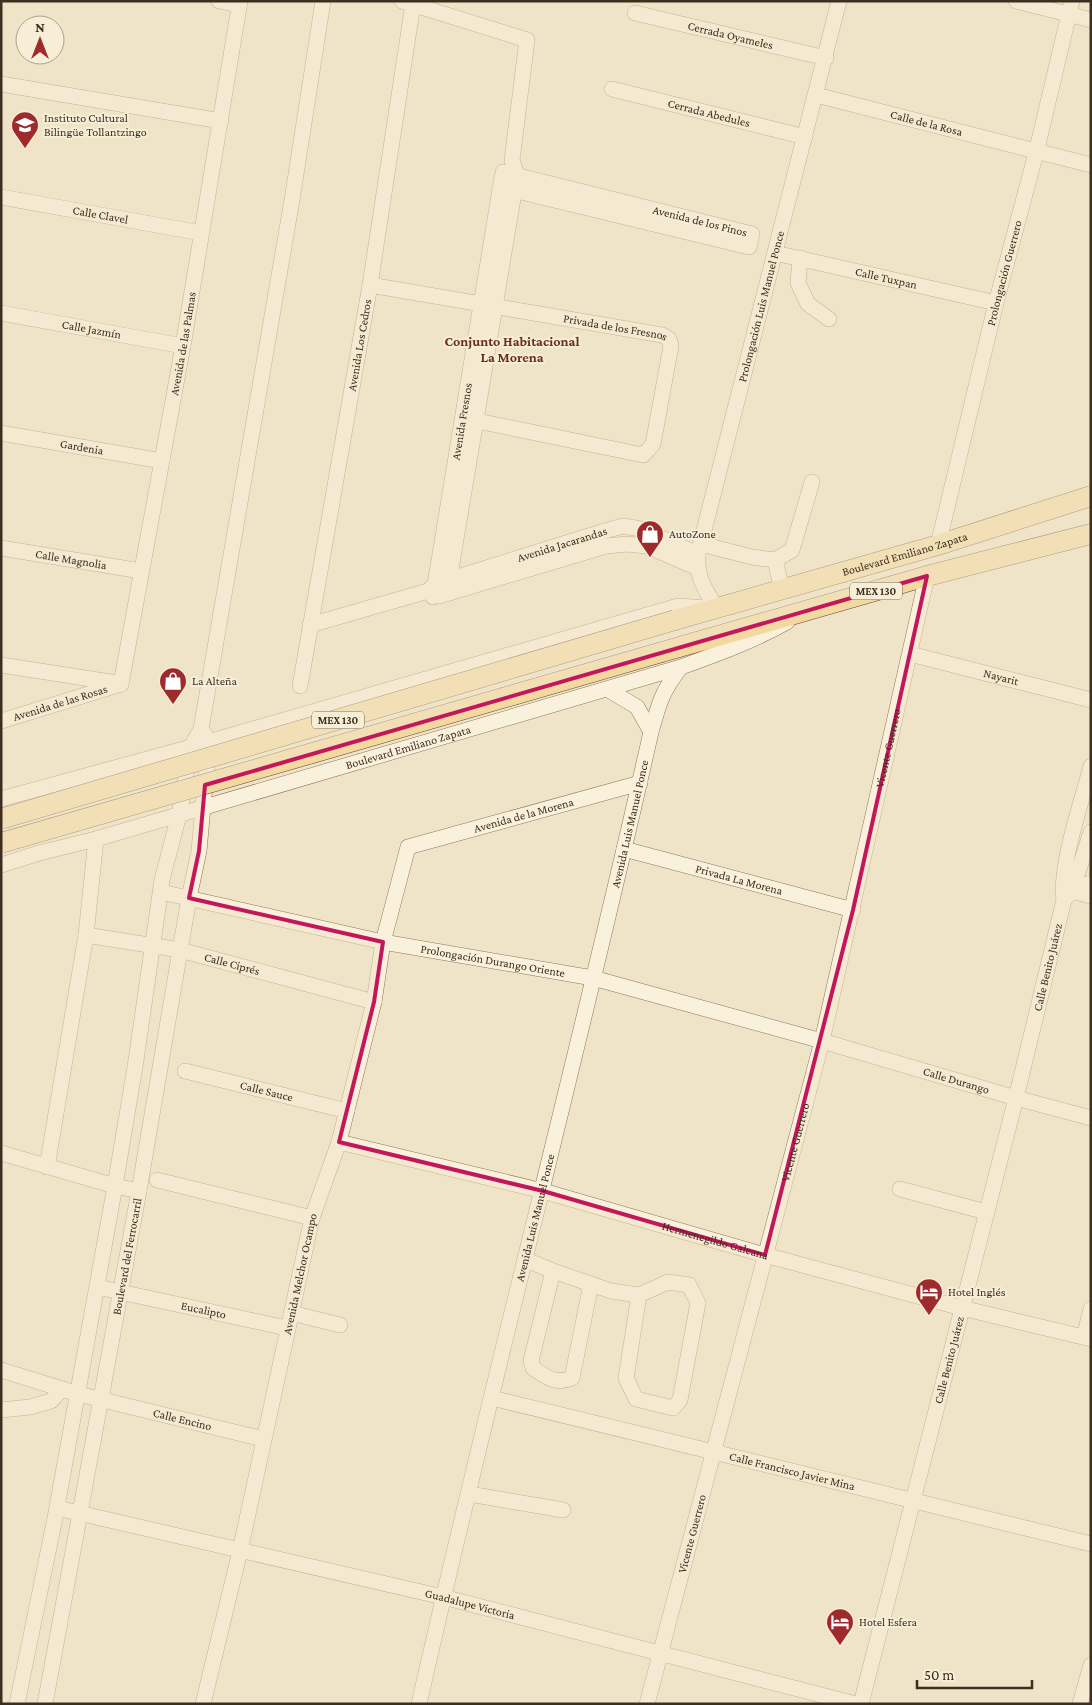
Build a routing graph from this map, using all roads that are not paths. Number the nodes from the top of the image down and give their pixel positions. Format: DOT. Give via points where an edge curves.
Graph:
graph roads {
  1 [pos="219,1"];
  2 [pos="323,1"];
  3 [pos="839,1"];
  4 [pos="1016,1"];
  5 [pos="240,3"];
  6 [pos="408,3"];
  7 [pos="1070,8"];
  8 [pos="635,13"];
  9 [pos="1091,20"];
  10 [pos="826,58"];
  11 [pos="1,84"];
  12 [pos="612,89"];
  13 [pos="816,95"];
  14 [pos="221,121"];
  15 [pos="805,136"];
  16 [pos="1036,152"];
  17 [pos="1091,166"];
  18 [pos="509,177"];
  19 [pos="1,197"];
  20 [pos="201,233"];
  21 [pos="775,253"];
  22 [pos="800,258"];
  23 [pos="370,285"];
  24 [pos="996,303"];
  25 [pos="488,305"];
  26 [pos="1,313"];
  27 [pos="829,319"];
  28 [pos="183,346"];
  29 [pos="469,419"];
  30 [pos="1,433"];
  31 [pos="162,461"];
  32 [pos="812,482"];
  33 [pos="1091,496"];
  34 [pos="1087,537"];
  35 [pos="938,545"];
  36 [pos="1,548"];
  37 [pos="698,556"];
  38 [pos="775,560"];
  39 [pos="141,571"];
  40 [pos="927,576"];
  41 [pos="439,589"];
  42 [pos="782,590"];
  43 [pos="717,609"];
  44 [pos="808,610"];
  45 [pos="310,625"];
  46 [pos="910,654"];
  47 [pos="1,665"];
  48 [pos="681,667"];
  49 [pos="121,684"];
  50 [pos="300,686"];
  51 [pos="607,689"];
  52 [pos="1091,700"];
  53 [pos="1,721"];
  54 [pos="651,732"];
  55 [pos="205,735"];
  56 [pos="190,747"];
  57 [pos="1091,766"];
  58 [pos="640,783"];
  59 [pos="1,799"];
  60 [pos="202,808"];
  61 [pos="179,815"];
  62 [pos="1,819"];
  63 [pos="1091,832"];
  64 [pos="96,839"];
  65 [pos="1,843"];
  66 [pos="408,847"];
  67 [pos="624,849"];
  68 [pos="1,865"];
  69 [pos="1091,883"];
  70 [pos="161,892"];
  71 [pos="1066,893"];
  72 [pos="1091,896"];
  73 [pos="189,898"];
  74 [pos="853,910"];
  75 [pos="86,935"];
  76 [pos="384,942"];
  77 [pos="152,946"];
  78 [pos="180,950"];
  79 [pos="593,978"];
  80 [pos="374,1002"];
  81 [pos="822,1041"];
  82 [pos="185,1072"];
  83 [pos="1016,1098"];
  84 [pos="347,1111"];
  85 [pos="1091,1118"];
  86 [pos="339,1142"];
  87 [pos="1,1153"];
  88 [pos="47,1167"];
  89 [pos="157,1180"];
  90 [pos="115,1186"];
  91 [pos="900,1189"];
  92 [pos="139,1190"];
  93 [pos="543,1191"];
  94 [pos="986,1212"];
  95 [pos="312,1218"];
  96 [pos="765,1255"];
  97 [pos="526,1260"];
  98 [pos="553,1271"];
  99 [pos="591,1284"];
  100 [pos="97,1287"];
  101 [pos="120,1292"];
  102 [pos="639,1295"];
  103 [pos="962,1308"];
  104 [pos="1091,1310"];
  105 [pos="291,1313"];
  106 [pos="340,1325"];
  107 [pos="288,1328"];
  108 [pos="1087,1338"];
  109 [pos="1,1370"];
  110 [pos="62,1389"];
  111 [pos="78,1394"];
  112 [pos="100,1398"];
  113 [pos="492,1398"];
  114 [pos="1,1410"];
  115 [pos="263,1439"];
  116 [pos="713,1452"];
  117 [pos="469,1494"];
  118 [pos="913,1502"];
  119 [pos="57,1508"];
  120 [pos="564,1510"];
  121 [pos="81,1513"];
  122 [pos="1091,1544"];
  123 [pos="240,1551"];
  124 [pos="443,1598"];
  125 [pos="660,1654"];
  126 [pos="1091,1665"];
  127 [pos="17,1704"];
  128 [pos="45,1704"];
  129 [pos="202,1704"];
  130 [pos="419,1704"];
  131 [pos="647,1704"];
  132 [pos="856,1704"];
  133 [pos="861,1704"];
  134 [pos="1080,1704"];
  1 -- 5 [label="street"];
  2 -- 55 [label="street, Boulevard del Ferrocarril"];
  3 -- 10 [label="street, Prolongación Luis Manuel Ponce"];
  4 -- 7 [label="street"];
  5 -- 14 [label="street, Avenida de las Palmas"];
  6 -- 18 [label="street, Avenida Fresnos" via="527,40"];
  6 -- 23 [label="street, Avenida Los Cedros"];
  7 -- 9 [label="street"];
  7 -- 16 [label="street, Prolongación Guerrero"];
  8 -- 10 [label="street, Cerrada Oyameles"];
  10 -- 13 [label="street, Prolongación Luis Manuel Ponce"];
  11 -- 14 [label="street"];
  12 -- 15 [label="street, Cerrada Abedules"];
  13 -- 15 [label="street, Prolongación Luis Manuel Ponce"];
  13 -- 16 [label="street, Calle de la Rosa"];
  14 -- 20 [label="street, Avenida de las Palmas"];
  15 -- 21 [label="street, Prolongación Luis Manuel Ponce"];
  16 -- 17 [label="street"];
  16 -- 24 [label="street, Prolongación Guerrero"];
  18 -- 18 [label="street, Avenida de los Pinos" via="749,247 752,234"];
  18 -- 25 [label="street, Avenida Fresnos"];
  19 -- 20 [label="street, Calle Clavel"];
  20 -- 28 [label="street, Avenida de las Palmas"];
  21 -- 22 [label="street, Calle Tuxpan"];
  21 -- 37 [label="street, Prolongación Luis Manuel Ponce"];
  22 -- 24 [label="street, Calle Tuxpan"];
  22 -- 27 [label="street" via="798,283 808,304"];
  23 -- 25 [label="street"];
  23 -- 45 [label="street, Avenida Los Cedros"];
  24 -- 35 [label="street, Prolongación Guerrero"];
  25 -- 29 [label="street, Avenida Fresnos"];
  25 -- 29 [label="street, Privada de los Fresnos" via="662,335 669,339 671,346 652,444 643,455"];
  26 -- 28 [label="street, Calle Jazmín"];
  28 -- 31 [label="street, Avenida de las Palmas"];
  29 -- 41 [label="street, Avenida Fresnos"];
  30 -- 31 [label="street, Gardenia"];
  31 -- 39 [label="street, Avenida de las Palmas"];
  32 -- 38 [label="street" via="792,550"];
  33 -- 35 [label="main road, Boulevard Emiliano Zapata / MEX 130"];
  34 -- 40 [label="main road, Boulevard Emiliano Zapata / MEX 130"];
  35 -- 42 [label="main road, Boulevard Emiliano Zapata / MEX 130"];
  36 -- 39 [label="street, Calle Magnolia"];
  37 -- 38 [label="street, Avenida Jacarandas"];
  37 -- 41 [label="street, Avenida Jacarandas" via="641,529 623,526"];
  37 -- 43 [label="street" via="701,583"];
  38 -- 42 [label="street"];
  39 -- 49 [label="street, Avenida de las Palmas"];
  40 -- 44 [label="main road, Boulevard Emiliano Zapata / MEX 130"];
  40 -- 46 [label="street, Vicente Guerrero"];
  41 -- 45 [label="street, Avenida Jacarandas"];
  42 -- 43 [label="main road, Boulevard Emiliano Zapata / MEX 130"];
  43 -- 55 [label="street, Boulevard Emiliano Zapata" via="678,606"];
  43 -- 62 [label="main road, Boulevard Emiliano Zapata / MEX 130, bridge"];
  44 -- 48 [label="street, Boulevard Emiliano Zapata" via="768,633"];
  44 -- 65 [label="main road, Boulevard Emiliano Zapata / MEX 130, bridge"];
  45 -- 50 [label="street, Avenida Los Cedros"];
  46 -- 52 [label="street, Nayarit"];
  46 -- 74 [label="street, Vicente Guerrero"];
  47 -- 49 [label="street"];
  48 -- 51 [label="street, Boulevard Emiliano Zapata"];
  48 -- 54 [label="street, Avenida Luis Manuel Ponce" via="662,695"];
  49 -- 53 [label="street, Avenida de las Rosas"];
  51 -- 54 [label="street" via="637,707"];
  51 -- 60 [label="street, Boulevard Emiliano Zapata"];
  54 -- 58 [label="street, Avenida Luis Manuel Ponce"];
  55 -- 56 [label="street"];
  55 -- 60 [label="street, Boulevard del Ferrocarril"];
  56 -- 59 [label="street"];
  56 -- 61 [label="street, Boulevard del Ferrocarril"];
  57 -- 71 [label="street, Calle Benito Juárez" via="1069,850"];
  58 -- 66 [label="street, Avenida de la Morena"];
  58 -- 67 [label="street, Avenida Luis Manuel Ponce"];
  60 -- 61 [label="street, Boulevard Emiliano Zapata"];
  60 -- 73 [label="street, Boulevard del Ferrocarril" via="199,851"];
  61 -- 64 [label="street, Boulevard Emiliano Zapata"];
  61 -- 70 [label="street, Boulevard del Ferrocarril"];
  63 -- 71 [label="street, Calle Benito Juárez"];
  64 -- 68 [label="street, Boulevard Emiliano Zapata"];
  64 -- 75 [label="street"];
  66 -- 76 [label="street, Avenida Melchor Ocampo"];
  67 -- 74 [label="street, Privada La Morena"];
  67 -- 79 [label="street, Avenida Luis Manuel Ponce"];
  69 -- 71 [label="street"];
  70 -- 73 [label="street, Prolongación Durango Oriente"];
  70 -- 77 [label="street, Boulevard del Ferrocarril"];
  71 -- 72 [label="street"];
  71 -- 83 [label="street, Calle Benito Juárez"];
  73 -- 76 [label="street, Prolongación Durango Oriente"];
  73 -- 78 [label="street, Boulevard del Ferrocarril"];
  74 -- 81 [label="street, Vicente Guerrero"];
  75 -- 77 [label="street, Calle Ciprés"];
  75 -- 88 [label="street"];
  76 -- 79 [label="street, Prolongación Durango Oriente"];
  76 -- 80 [label="street, Avenida Melchor Ocampo"];
  77 -- 78 [label="street, Calle Ciprés"];
  77 -- 90 [label="street, Boulevard del Ferrocarril"];
  78 -- 80 [label="street, Calle Ciprés"];
  78 -- 92 [label="street, Boulevard del Ferrocarril"];
  79 -- 81 [label="street, Prolongación Durango Oriente"];
  79 -- 93 [label="street, Avenida Luis Manuel Ponce"];
  80 -- 84 [label="street, Avenida Melchor Ocampo"];
  81 -- 83 [label="street, Calle Durango"];
  81 -- 96 [label="street, Vicente Guerrero"];
  82 -- 84 [label="street, Calle Sauce"];
  83 -- 85 [label="street, Calle Durango"];
  83 -- 94 [label="street, Calle Benito Juárez"];
  84 -- 86 [label="street, Avenida Melchor Ocampo"];
  86 -- 93 [label="street, Hermenegildo Galeana"];
  86 -- 95 [label="street, Avenida Melchor Ocampo"];
  87 -- 88 [label="street"];
  88 -- 90 [label="street"];
  89 -- 95 [label="street"];
  90 -- 92 [label="street"];
  90 -- 100 [label="street, Boulevard del Ferrocarril"];
  91 -- 94 [label="street"];
  92 -- 101 [label="street, Boulevard del Ferrocarril"];
  93 -- 96 [label="street, Hermenegildo Galeana"];
  93 -- 97 [label="street, Avenida Luis Manuel Ponce"];
  94 -- 103 [label="street, Calle Benito Juárez"];
  95 -- 105 [label="street, Avenida Melchor Ocampo"];
  96 -- 103 [label="street, Hermenegildo Galeana"];
  96 -- 116 [label="street, Vicente Guerrero"];
  97 -- 98 [label="street"];
  97 -- 113 [label="street, Avenida Luis Manuel Ponce"];
  98 -- 99 [label="street"];
  98 -- 99 [label="street" via="531,1361 533,1368 549,1379 563,1382 572,1378"];
  99 -- 102 [label="street"];
  100 -- 101 [label="street, Eucalipto"];
  100 -- 111 [label="street, Boulevard del Ferrocarril"];
  101 -- 107 [label="street, Eucalipto"];
  101 -- 112 [label="street, Boulevard del Ferrocarril"];
  102 -- 102 [label="street" via="626,1378 636,1399 673,1408 680,1400 698,1302 689,1285 668,1282"];
  103 -- 108 [label="street, Hermenegildo Galeana"];
  103 -- 118 [label="street, Calle Benito Juárez"];
  104 -- 108 [label="street"];
  105 -- 106 [label="street"];
  105 -- 107 [label="street, Avenida Melchor Ocampo"];
  107 -- 115 [label="street, Avenida Melchor Ocampo"];
  109 -- 110 [label="street, Calle Encino"];
  110 -- 111 [label="street, Calle Encino"];
  110 -- 114 [label="street" via="50,1401"];
  111 -- 112 [label="street, Calle Encino"];
  111 -- 119 [label="street, Boulevard del Ferrocarril"];
  112 -- 115 [label="street, Calle Encino"];
  112 -- 121 [label="street, Boulevard del Ferrocarril"];
  113 -- 116 [label="street, Calle Francisco Javier Mina"];
  113 -- 117 [label="street, Avenida Luis Manuel Ponce"];
  115 -- 123 [label="street, Avenida Melchor Ocampo"];
  116 -- 118 [label="street, Calle Francisco Javier Mina"];
  116 -- 125 [label="street, Vicente Guerrero"];
  117 -- 120 [label="street"];
  117 -- 124 [label="street, Avenida Luis Manuel Ponce"];
  118 -- 122 [label="street, Calle Francisco Javier Mina"];
  118 -- 133 [label="street, Calle Benito Juárez"];
  119 -- 121 [label="street, Guadalupe Victoria"];
  119 -- 127 [label="street, Boulevard del Ferrocarril"];
  121 -- 123 [label="street, Guadalupe Victoria"];
  121 -- 128 [label="street, Boulevard del Ferrocarril"];
  123 -- 124 [label="street, Guadalupe Victoria"];
  123 -- 129 [label="street, Avenida Melchor Ocampo"];
  124 -- 125 [label="street, Guadalupe Victoria"];
  124 -- 130 [label="street, Avenida Luis Manuel Ponce"];
  125 -- 131 [label="street, Vicente Guerrero"];
  125 -- 132 [label="street, Guadalupe Victoria"];
  126 -- 134 [label="street"];
}
